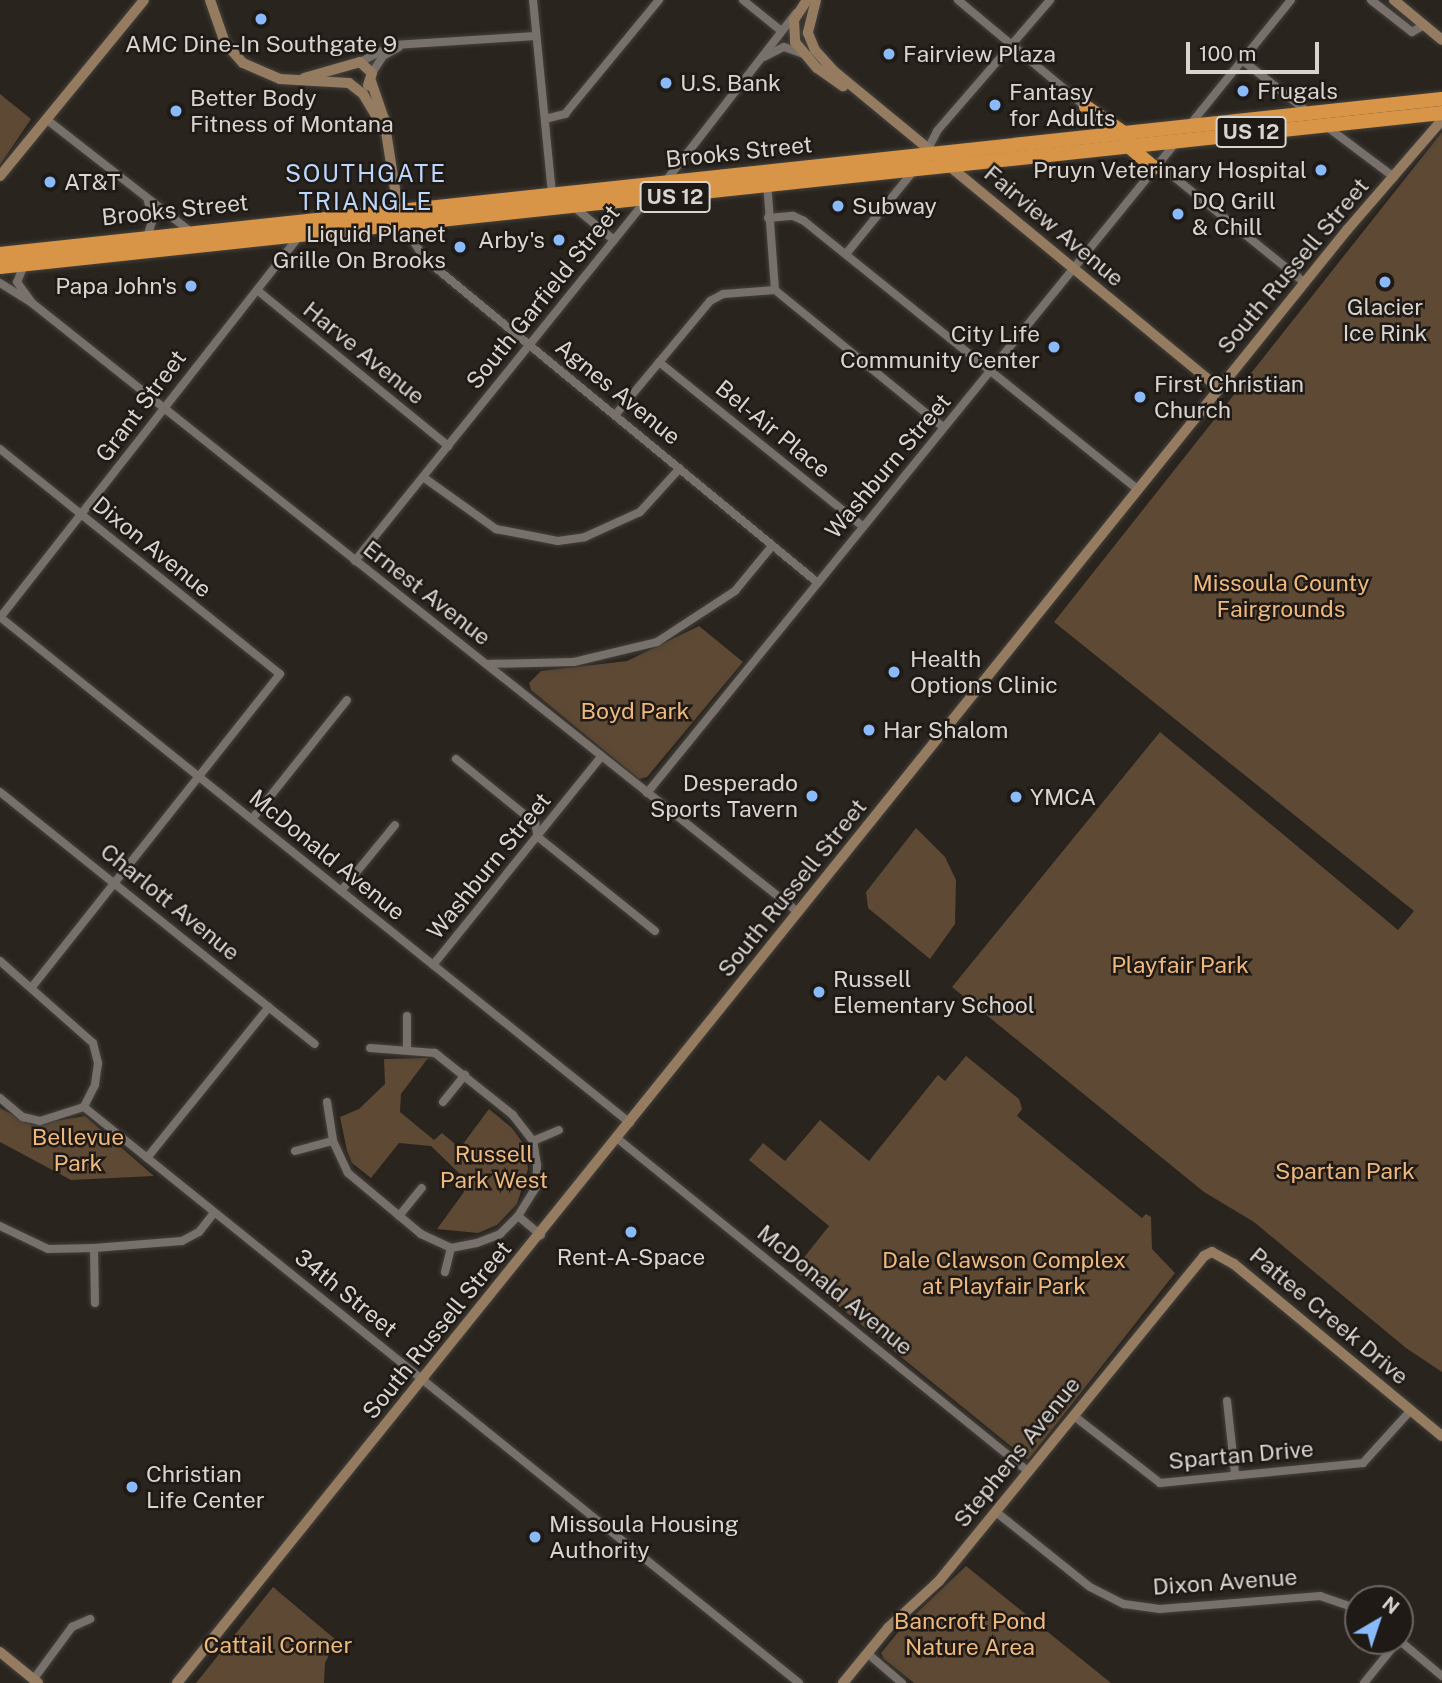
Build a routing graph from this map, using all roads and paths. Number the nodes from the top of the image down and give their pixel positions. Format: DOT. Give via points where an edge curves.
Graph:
graph roads {
  1 [pos="533,0"];
  2 [pos="659,0"];
  3 [pos="743,0"];
  4 [pos="816,0"];
  5 [pos="958,0"];
  6 [pos="1050,0"];
  7 [pos="1291,0"];
  8 [pos="1371,0"];
  9 [pos="1394,0"];
  10 [pos="140,2"];
  11 [pos="209,3"];
  12 [pos="803,4"];
  13 [pos="1424,24"];
  14 [pos="780,30"];
  15 [pos="537,36"];
  16 [pos="1442,40"];
  17 [pos="401,46"];
  18 [pos="1013,46"];
  19 [pos="804,55"];
  20 [pos="762,59"];
  21 [pos="1242,60"];
  22 [pos="356,64"];
  23 [pos="371,77"];
  24 [pos="302,79"];
  25 [pos="353,85"];
  26 [pos="861,96"];
  27 [pos="1442,99"];
  28 [pos="1086,107"];
  29 [pos="1309,113"];
  30 [pos="1442,113"];
  31 [pos="46,119"];
  32 [pos="544,120"];
  33 [pos="1442,120"];
  34 [pos="1190,124"];
  35 [pos="1324,124"];
  36 [pos="383,127"];
  37 [pos="1080,138"];
  38 [pos="1179,138"];
  39 [pos="1126,139"];
  40 [pos="931,151"];
  41 [pos="947,165"];
  42 [pos="1156,166"];
  43 [pos="915,169"];
  44 [pos="0,176"];
  45 [pos="1394,177"];
  46 [pos="767,179"];
  47 [pos="665,183"];
  48 [pos="552,194"];
  49 [pos="646,200"];
  50 [pos="148,201"];
  51 [pos="574,207"];
  52 [pos="397,209"];
  53 [pos="312,218"];
  54 [pos="768,218"];
  55 [pos="402,225"];
  56 [pos="190,231"];
  57 [pos="302,233"];
  58 [pos="147,237"];
  59 [pos="614,240"];
  60 [pos="0,254"];
  61 [pos="846,254"];
  62 [pos="25,263"];
  63 [pos="0,267"];
  64 [pos="1072,267"];
  65 [pos="0,283"];
  66 [pos="1305,283"];
  67 [pos="257,290"];
  68 [pos="775,290"];
  69 [pos="32,303"];
  70 [pos="529,344"];
  71 [pos="659,362"];
  72 [pos="989,374"];
  73 [pos="1219,388"];
  74 [pos="164,409"];
  75 [pos="616,414"];
  76 [pos="943,427"];
  77 [pos="448,446"];
  78 [pos="0,449"];
  79 [pos="680,468"];
  80 [pos="424,477"];
  81 [pos="1138,490"];
  82 [pos="81,515"];
  83 [pos="862,526"];
  84 [pos="772,546"];
  85 [pos="355,561"];
  86 [pos="818,583"];
  87 [pos="0,617"];
  88 [pos="486,664"];
  89 [pos="347,700"];
  90 [pos="601,757"];
  91 [pos="456,759"];
  92 [pos="200,777"];
  93 [pos="0,792"];
  94 [pos="647,793"];
  95 [pos="252,819"];
  96 [pos="395,825"];
  97 [pos="538,837"];
  98 [pos="115,882"];
  99 [pos="341,891"];
  100 [pos="798,912"];
  101 [pos="655,930"];
  102 [pos="0,961"];
  103 [pos="433,965"];
  104 [pos="32,987"];
  105 [pos="269,1007"];
  106 [pos="407,1016"];
  107 [pos="315,1044"];
  108 [pos="370,1048"];
  109 [pos="407,1049"];
  110 [pos="465,1076"];
  111 [pos="0,1098"];
  112 [pos="327,1102"];
  113 [pos="443,1102"];
  114 [pos="84,1107"];
  115 [pos="630,1123"];
  116 [pos="559,1130"];
  117 [pos="618,1139"];
  118 [pos="533,1140"];
  119 [pos="333,1141"];
  120 [pos="295,1151"];
  121 [pos="147,1158"];
  122 [pos="422,1188"];
  123 [pos="214,1213"];
  124 [pos="399,1216"];
  125 [pos="518,1216"];
  126 [pos="0,1226"];
  127 [pos="541,1235"];
  128 [pos="94,1248"];
  129 [pos="451,1248"];
  130 [pos="1223,1255"];
  131 [pos="445,1272"];
  132 [pos="95,1303"];
  133 [pos="424,1380"];
  134 [pos="1227,1401"];
  135 [pos="1411,1410"];
  136 [pos="1074,1416"];
  137 [pos="1442,1436"];
  138 [pos="1029,1472"];
  139 [pos="1234,1473"];
  140 [pos="996,1512"];
  141 [pos="1344,1604"];
  142 [pos="90,1619"];
  143 [pos="0,1652"];
  144 [pos="867,1653"];
  145 [pos="1414,1653"];
  146 [pos="1387,1655"];
  147 [pos="1442,1676"];
  148 [pos="36,1681"];
  149 [pos="177,1683"];
  150 [pos="799,1683"];
  151 [pos="843,1683"];
  152 [pos="902,1683"];
  153 [pos="1364,1683"];
  1 -- 15 [label="street"];
  2 -- 32 [label="street" via="565,114"];
  3 -- 14 [label="street"];
  4 -- 26 [label="street" via="807,24 810,40 823,60"];
  5 -- 18 [label="street"];
  6 -- 18 [label="street"];
  7 -- 21 [label="street, Washburn Street"];
  8 -- 13 [label="street" via="1412,32"];
  9 -- 13 [label="street"];
  10 -- 31 [label="street"];
  11 -- 24 [label="street" via="225,43 243,63 261,74"];
  12 -- 14 [label="street, South Garfield Street"];
  12 -- 19 [label="street" via="793,29"];
  13 -- 16 [label="street"];
  14 -- 20 [label="street, South Garfield Street"];
  15 -- 17 [label="street"];
  15 -- 32 [label="street"];
  17 -- 22 [label="street" via="381,48"];
  17 -- 23 [label="street" via="383,56"];
  18 -- 28 [label="street"];
  18 -- 40 [label="street" via="937,131"];
  19 -- 20 [label="street" via="784,47"];
  19 -- 26 [label="street" via="831,79"];
  20 -- 47 [label="street, South Garfield Street"];
  21 -- 29 [label="street"];
  21 -- 34 [label="street, Washburn Street"];
  22 -- 23 [label="street"];
  22 -- 24 [label="street"];
  22 -- 25 [label="street" via="347,75"];
  23 -- 25 [label="street"];
  23 -- 36 [label="street"];
  24 -- 25 [label="street"];
  25 -- 36 [label="street"];
  26 -- 40 [label="street, Fairview Avenue"];
  27 -- 29 [label="highway, Brooks Street / US 12"];
  28 -- 37 [label="highway" via="1088,125"];
  28 -- 39 [label="highway"];
  29 -- 34 [label="highway, Brooks Street / US 12"];
  30 -- 35 [label="highway, Brooks Street / US 12"];
  31 -- 44 [label="street"];
  31 -- 50 [label="street"];
  32 -- 48 [label="street"];
  33 -- 45 [label="street, South Russell Street"];
  34 -- 38 [label="street, Washburn Street"];
  34 -- 39 [label="highway, Brooks Street / US 12"];
  35 -- 38 [label="highway, Brooks Street / US 12"];
  35 -- 45 [label="street"];
  36 -- 52 [label="street"];
  37 -- 39 [label="highway, Brooks Street / US 12"];
  37 -- 40 [label="highway, Brooks Street / US 12"];
  38 -- 39 [label="highway, Brooks Street / US 12"];
  38 -- 42 [label="street, Washburn Street"];
  39 -- 41 [label="highway, Brooks Street / US 12"];
  39 -- 42 [label="highway"];
  40 -- 41 [label="street, Fairview Avenue"];
  40 -- 46 [label="highway, Brooks Street / US 12"];
  41 -- 43 [label="highway, Brooks Street / US 12"];
  41 -- 64 [label="street, Fairview Avenue"];
  42 -- 64 [label="street, Washburn Street"];
  42 -- 66 [label="street"];
  43 -- 46 [label="highway, Brooks Street / US 12"];
  43 -- 61 [label="street"];
  45 -- 66 [label="street, South Russell Street"];
  46 -- 47 [label="highway, Brooks Street / US 12"];
  46 -- 49 [label="highway, Brooks Street / US 12"];
  46 -- 54 [label="street"];
  47 -- 48 [label="highway, Brooks Street / US 12"];
  47 -- 49 [label="street, South Garfield Street"];
  48 -- 52 [label="highway, Brooks Street / US 12"];
  49 -- 51 [label="highway, Brooks Street / US 12"];
  49 -- 59 [label="street, South Garfield Street"];
  50 -- 56 [label="street"];
  50 -- 58 [label="street" via="153,219"];
  51 -- 55 [label="highway, Brooks Street / US 12"];
  51 -- 59 [label="street"];
  52 -- 53 [label="highway, Brooks Street / US 12"];
  52 -- 55 [label="street"];
  53 -- 56 [label="highway, Brooks Street / US 12"];
  53 -- 57 [label="street, Grant Street"];
  54 -- 61 [label="street" via="797,217"];
  54 -- 68 [label="street"];
  55 -- 57 [label="highway, Brooks Street / US 12"];
  55 -- 70 [label="street, Agnes Avenue" via="425,259"];
  56 -- 58 [label="highway, Brooks Street / US 12"];
  57 -- 62 [label="highway, Brooks Street / US 12"];
  57 -- 67 [label="street, Grant Street"];
  58 -- 60 [label="highway, Brooks Street / US 12"];
  59 -- 70 [label="street, South Garfield Street"];
  61 -- 72 [label="street"];
  62 -- 63 [label="highway, Brooks Street / US 12"];
  62 -- 69 [label="street" via="17,282"];
  64 -- 72 [label="street, Washburn Street"];
  64 -- 73 [label="street, Fairview Avenue"];
  65 -- 69 [label="street, Ernest Avenue"];
  66 -- 73 [label="street, South Russell Street"];
  67 -- 74 [label="street, Grant Street"];
  67 -- 77 [label="street, Harve Avenue"];
  68 -- 71 [label="street" via="723,294 709,301"];
  68 -- 76 [label="street"];
  69 -- 74 [label="street, Ernest Avenue"];
  70 -- 75 [label="street, Agnes Avenue"];
  70 -- 77 [label="street, South Garfield Street"];
  71 -- 75 [label="street"];
  71 -- 83 [label="street, Bel-Air Place"];
  72 -- 76 [label="street, Washburn Street"];
  72 -- 81 [label="street"];
  73 -- 81 [label="street, South Russell Street"];
  74 -- 82 [label="street, Grant Street"];
  74 -- 85 [label="street, Ernest Avenue"];
  75 -- 79 [label="street, Agnes Avenue"];
  76 -- 83 [label="street, Washburn Street"];
  77 -- 80 [label="street, South Garfield Street"];
  78 -- 82 [label="street, Dixon Avenue"];
  79 -- 80 [label="street" via="640,512 585,537 558,541 496,528"];
  79 -- 84 [label="street, Agnes Avenue"];
  80 -- 85 [label="street, South Garfield Street"];
  81 -- 100 [label="street, South Russell Street"];
  82 -- 87 [label="street, Grant Street"];
  82 -- 92 [label="street, Dixon Avenue" via="281,674"];
  83 -- 86 [label="street, Washburn Street"];
  84 -- 86 [label="street, Agnes Avenue"];
  84 -- 88 [label="street" via="735,591 657,642 574,662"];
  85 -- 88 [label="street, Ernest Avenue"];
  86 -- 94 [label="street, Washburn Street"];
  87 -- 92 [label="street, McDonald Avenue"];
  88 -- 90 [label="street, Ernest Avenue"];
  89 -- 95 [label="street"];
  90 -- 94 [label="street, Ernest Avenue"];
  90 -- 97 [label="street, Washburn Street"];
  91 -- 97 [label="street" via="536,823"];
  92 -- 95 [label="street, McDonald Avenue"];
  92 -- 98 [label="street"];
  93 -- 98 [label="street, Charlott Avenue"];
  94 -- 100 [label="street, Ernest Avenue"];
  95 -- 99 [label="street, McDonald Avenue"];
  96 -- 99 [label="street"];
  97 -- 101 [label="street"];
  97 -- 103 [label="street, Washburn Street"];
  98 -- 104 [label="street"];
  98 -- 105 [label="street, Charlott Avenue"];
  99 -- 103 [label="street, McDonald Avenue"];
  100 -- 115 [label="street, South Russell Street"];
  102 -- 104 [label="street"];
  103 -- 115 [label="street, McDonald Avenue"];
  104 -- 114 [label="street" via="93,1043 98,1063 95,1085"];
  105 -- 107 [label="street, Charlott Avenue"];
  105 -- 121 [label="street"];
  106 -- 109 [label="street"];
  108 -- 109 [label="street"];
  109 -- 110 [label="street" via="435,1053"];
  110 -- 113 [label="street"];
  110 -- 118 [label="street" via="513,1115"];
  111 -- 114 [label="street" via="23,1117 40,1121"];
  112 -- 119 [label="street"];
  114 -- 121 [label="street, 34th Street"];
  115 -- 117 [label="street, South Russell Street"];
  116 -- 118 [label="street"];
  117 -- 127 [label="street, South Russell Street"];
  117 -- 138 [label="street, McDonald Avenue"];
  118 -- 125 [label="street" via="536,1187"];
  119 -- 120 [label="street"];
  119 -- 124 [label="street" via="348,1173"];
  121 -- 123 [label="street, 34th Street"];
  122 -- 124 [label="street"];
  123 -- 128 [label="street" via="199,1232 182,1241"];
  123 -- 133 [label="street, 34th Street"];
  124 -- 129 [label="street" via="421,1234"];
  125 -- 127 [label="street"];
  125 -- 129 [label="street" via="500,1234"];
  126 -- 128 [label="street" via="48,1249"];
  127 -- 133 [label="street, South Russell Street"];
  128 -- 132 [label="street"];
  129 -- 131 [label="street"];
  130 -- 135 [label="street, Pattee Creek Drive"];
  130 -- 136 [label="street, Stephens Avenue" via="1203,1256"];
  133 -- 149 [label="street, South Russell Street"];
  133 -- 150 [label="street, 34th Street"];
  134 -- 139 [label="street"];
  135 -- 137 [label="street, Pattee Creek Drive"];
  135 -- 139 [label="street, Spartan Drive" via="1363,1463"];
  136 -- 138 [label="street, Stephens Avenue"];
  136 -- 139 [label="street, Spartan Drive" via="1160,1483"];
  138 -- 140 [label="street, Stephens Avenue"];
  140 -- 141 [label="street, Dixon Avenue" via="1090,1587 1124,1604 1160,1609 1320,1596"];
  140 -- 144 [label="street, Stephens Avenue" via="939,1581"];
  142 -- 148 [label="street" via="72,1627"];
  143 -- 148 [label="street"];
  144 -- 151 [label="street, Stephens Avenue"];
  144 -- 152 [label="street"];
  145 -- 147 [label="street"];
  146 -- 153 [label="street"];
}
